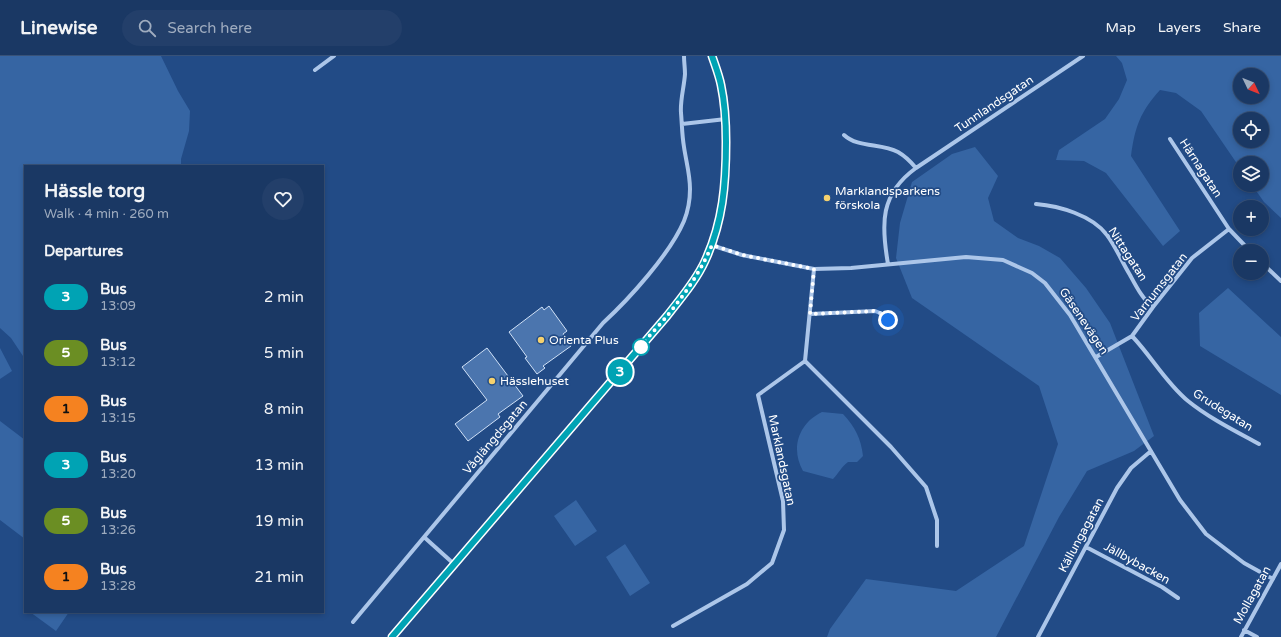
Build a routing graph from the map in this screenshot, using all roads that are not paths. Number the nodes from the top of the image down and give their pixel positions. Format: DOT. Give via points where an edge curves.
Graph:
graph roads {
  1 [pos="334,56"];
  2 [pos="684,56"];
  3 [pos="712,56"];
  4 [pos="1083,56"];
  5 [pos="315,70"];
  6 [pos="726,119"];
  7 [pos="682,124"];
  8 [pos="844,135"];
  9 [pos="1170,139"];
  10 [pos="916,168"];
  11 [pos="1036,204"];
  12 [pos="1229,229"];
  13 [pos="1243,244"];
  14 [pos="712,245"];
  15 [pos="888,264"];
  16 [pos="814,269"];
  17 [pos="1269,270"];
  18 [pos="1281,281"];
  19 [pos="1153,307"];
  20 [pos="810,314"];
  21 [pos="888,320"];
  22 [pos="1132,336"];
  23 [pos="1096,357"];
  24 [pos="805,361"];
  25 [pos="1259,444"];
  26 [pos="1151,450"];
  27 [pos="424,537"];
  28 [pos="937,546"];
  29 [pos="1086,547"];
  30 [pos="454,564"];
  31 [pos="1281,564"];
  32 [pos="1272,578"];
  33 [pos="1178,598"];
  34 [pos="353,622"];
  35 [pos="673,626"];
  36 [pos="1244,630"];
  37 [pos="392,637"];
  38 [pos="1038,637"];
  39 [pos="1241,637"];
  40 [pos="1257,637"];
  1 -- 5 [label="street"];
  2 -- 7 [label="street, Våglängdsgatan"];
  3 -- 6 [label="street" via="721,83"];
  4 -- 10 [label="street, Tunnlandsgatan"];
  6 -- 7 [label="street"];
  6 -- 14 [label="street" via="725,189"];
  7 -- 27 [label="street, Våglängdsgatan" via="690,176 688,207 684,222 665,252 619,309 598,329"];
  8 -- 10 [label="street" via="850,140 897,151"];
  9 -- 12 [label="street, Härnagatan"];
  10 -- 15 [label="street, Tunnlandsgatan" via="893,190 885,212 883,221"];
  11 -- 19 [label="street, Nittagatan" via="1055,206 1085,217 1106,234 1133,282"];
  12 -- 13 [label="street"];
  12 -- 19 [label="street, Varnumsgatan" via="1192,258"];
  14 -- 16 [label="street, Gäsenevägen" via="742,255"];
  14 -- 30 [label="street" via="697,274 667,316"];
  15 -- 16 [label="street, Gäsenevägen"];
  15 -- 23 [label="street, Gäsenevägen" via="966,257 1003,260 1016,265 1045,283 1059,299"];
  16 -- 20 [label="street"];
  17 -- 18 [label="street"];
  19 -- 22 [label="street, Varnumsgatan"];
  20 -- 21 [label="street" via="875,311"];
  20 -- 24 [label="street"];
  22 -- 23 [label="street, Varnumsgatan"];
  22 -- 25 [label="street, Grudegatan" via="1187,401"];
  23 -- 26 [label="street, Gäsenevägen"];
  24 -- 28 [label="street" via="891,447 926,487 937,520"];
  24 -- 35 [label="street, Marklandsgatan" via="758,395 783,501 784,530 772,562 746,584"];
  26 -- 29 [label="street, Källungagatan" via="1125,476"];
  26 -- 32 [label="street, Gäsenevägen" via="1180,500 1206,534 1244,563"];
  27 -- 30 [label="street"];
  27 -- 34 [label="street, Våglängdsgatan"];
  29 -- 33 [label="street, Jällbybacken"];
  29 -- 38 [label="street, Källungagatan"];
  30 -- 37 [label="street"];
  31 -- 32 [label="street, Mollagatan"];
  32 -- 36 [label="street, Mollagatan"];
  36 -- 39 [label="street, Mollagatan"];
  36 -- 40 [label="street"];
}
